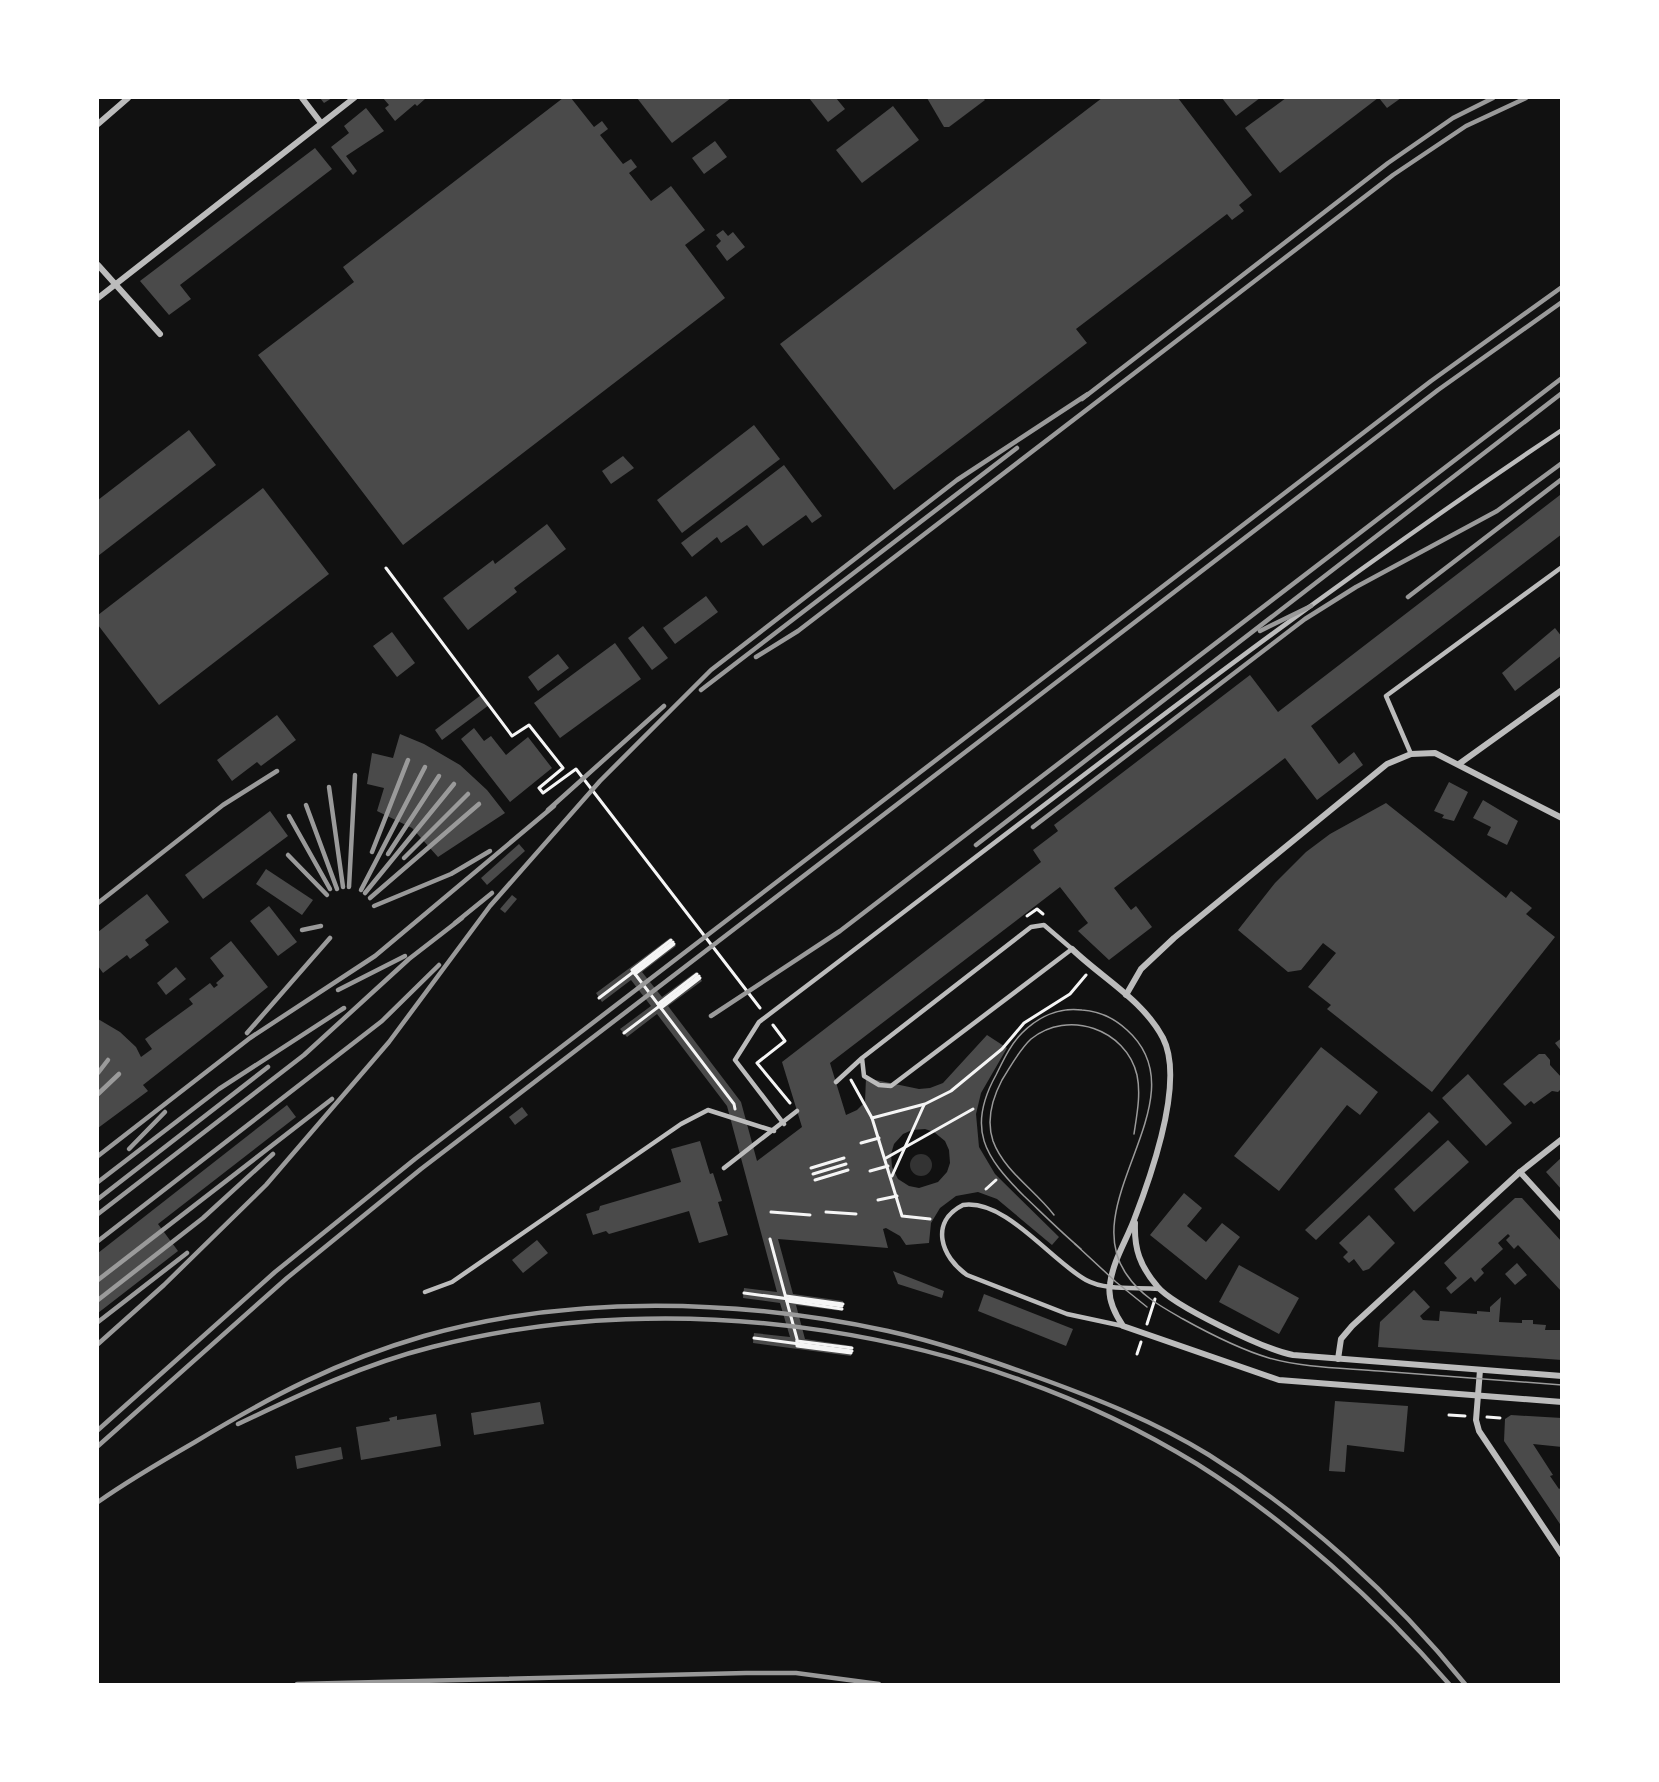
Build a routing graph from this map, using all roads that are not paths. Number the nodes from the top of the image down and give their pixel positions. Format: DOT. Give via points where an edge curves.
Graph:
graph roads {
  1 [pos="128,98"];
  2 [pos="302,98"];
  3 [pos="354,98"];
  4 [pos="321,123"];
  5 [pos="98,124"];
  6 [pos="98,265"];
  7 [pos="115,284"];
  8 [pos="98,298"];
  9 [pos="160,334"];
  10 [pos="1562,430"];
  11 [pos="1562,567"];
  12 [pos="1562,690"];
  13 [pos="1411,754"];
  14 [pos="1459,764"];
  15 [pos="1562,818"];
  16 [pos="1072,949"];
  17 [pos="1126,994"];
  18 [pos="862,1058"];
  19 [pos="836,1082"];
  20 [pos="797,1111"];
  21 [pos="784,1124"];
  22 [pos="774,1131"];
  23 [pos="1562,1139"];
  24 [pos="724,1168"];
  25 [pos="1520,1172"];
  26 [pos="1562,1218"];
  27 [pos="1135,1219"];
  28 [pos="1109,1286"];
  29 [pos="1159,1289"];
  30 [pos="425,1292"];
  31 [pos="1123,1326"];
  32 [pos="1338,1359"];
  33 [pos="1480,1370"];
  34 [pos="1562,1377"];
  35 [pos="1478,1395"];
  36 [pos="1562,1401"];
  37 [pos="1562,1556"];
  1 -- 5 [label="street"];
  2 -- 4 [label="street"];
  3 -- 4 [label="street"];
  4 -- 7 [label="street"];
  6 -- 7 [label="street"];
  7 -- 8 [label="street"];
  7 -- 9 [label="street"];
  10 -- 21 [label="lane" via="1301,611 759,1022 735,1060"];
  11 -- 13 [label="lane" via="1386,696"];
  12 -- 14 [label="street"];
  13 -- 14 [label="street" via="1435,753"];
  13 -- 17 [label="street" via="1387,764 1174,938 1141,969"];
  14 -- 15 [label="street"];
  16 -- 17 [label="street"];
  16 -- 18 [label="lane" via="1044,925 1031,927"];
  16 -- 18 [label="lane" via="891,1086 864,1076"];
  17 -- 27 [label="street" via="1156,1026 1171,1061 1164,1125"];
  18 -- 19 [label="lane"];
  20 -- 21 [label="lane"];
  21 -- 22 [label="lane"];
  22 -- 24 [label="lane"];
  22 -- 30 [label="lane" via="708,1110 681,1124 452,1282"];
  23 -- 25 [label="street"];
  25 -- 26 [label="street"];
  25 -- 32 [label="street" via="1347,1331 1339,1343"];
  27 -- 28 [label="street"];
  27 -- 29 [label="street" via="1137,1256"];
  28 -- 29 [label="lane"];
  28 -- 31 [label="street" via="1113,1309"];
  28 -- 31 [label="lane" via="1082,1278 990,1207 963,1206 945,1220 941,1236 944,1250 948,1259 967,1275 1067,1314"];
  29 -- 32 [label="street" via="1259,1345 1293,1355"];
  31 -- 35 [label="street" via="1279,1380"];
  32 -- 33 [label="street"];
  33 -- 34 [label="street"];
  33 -- 35 [label="street"];
  35 -- 36 [label="street"];
  35 -- 37 [label="street" via="1479,1431"];
}
